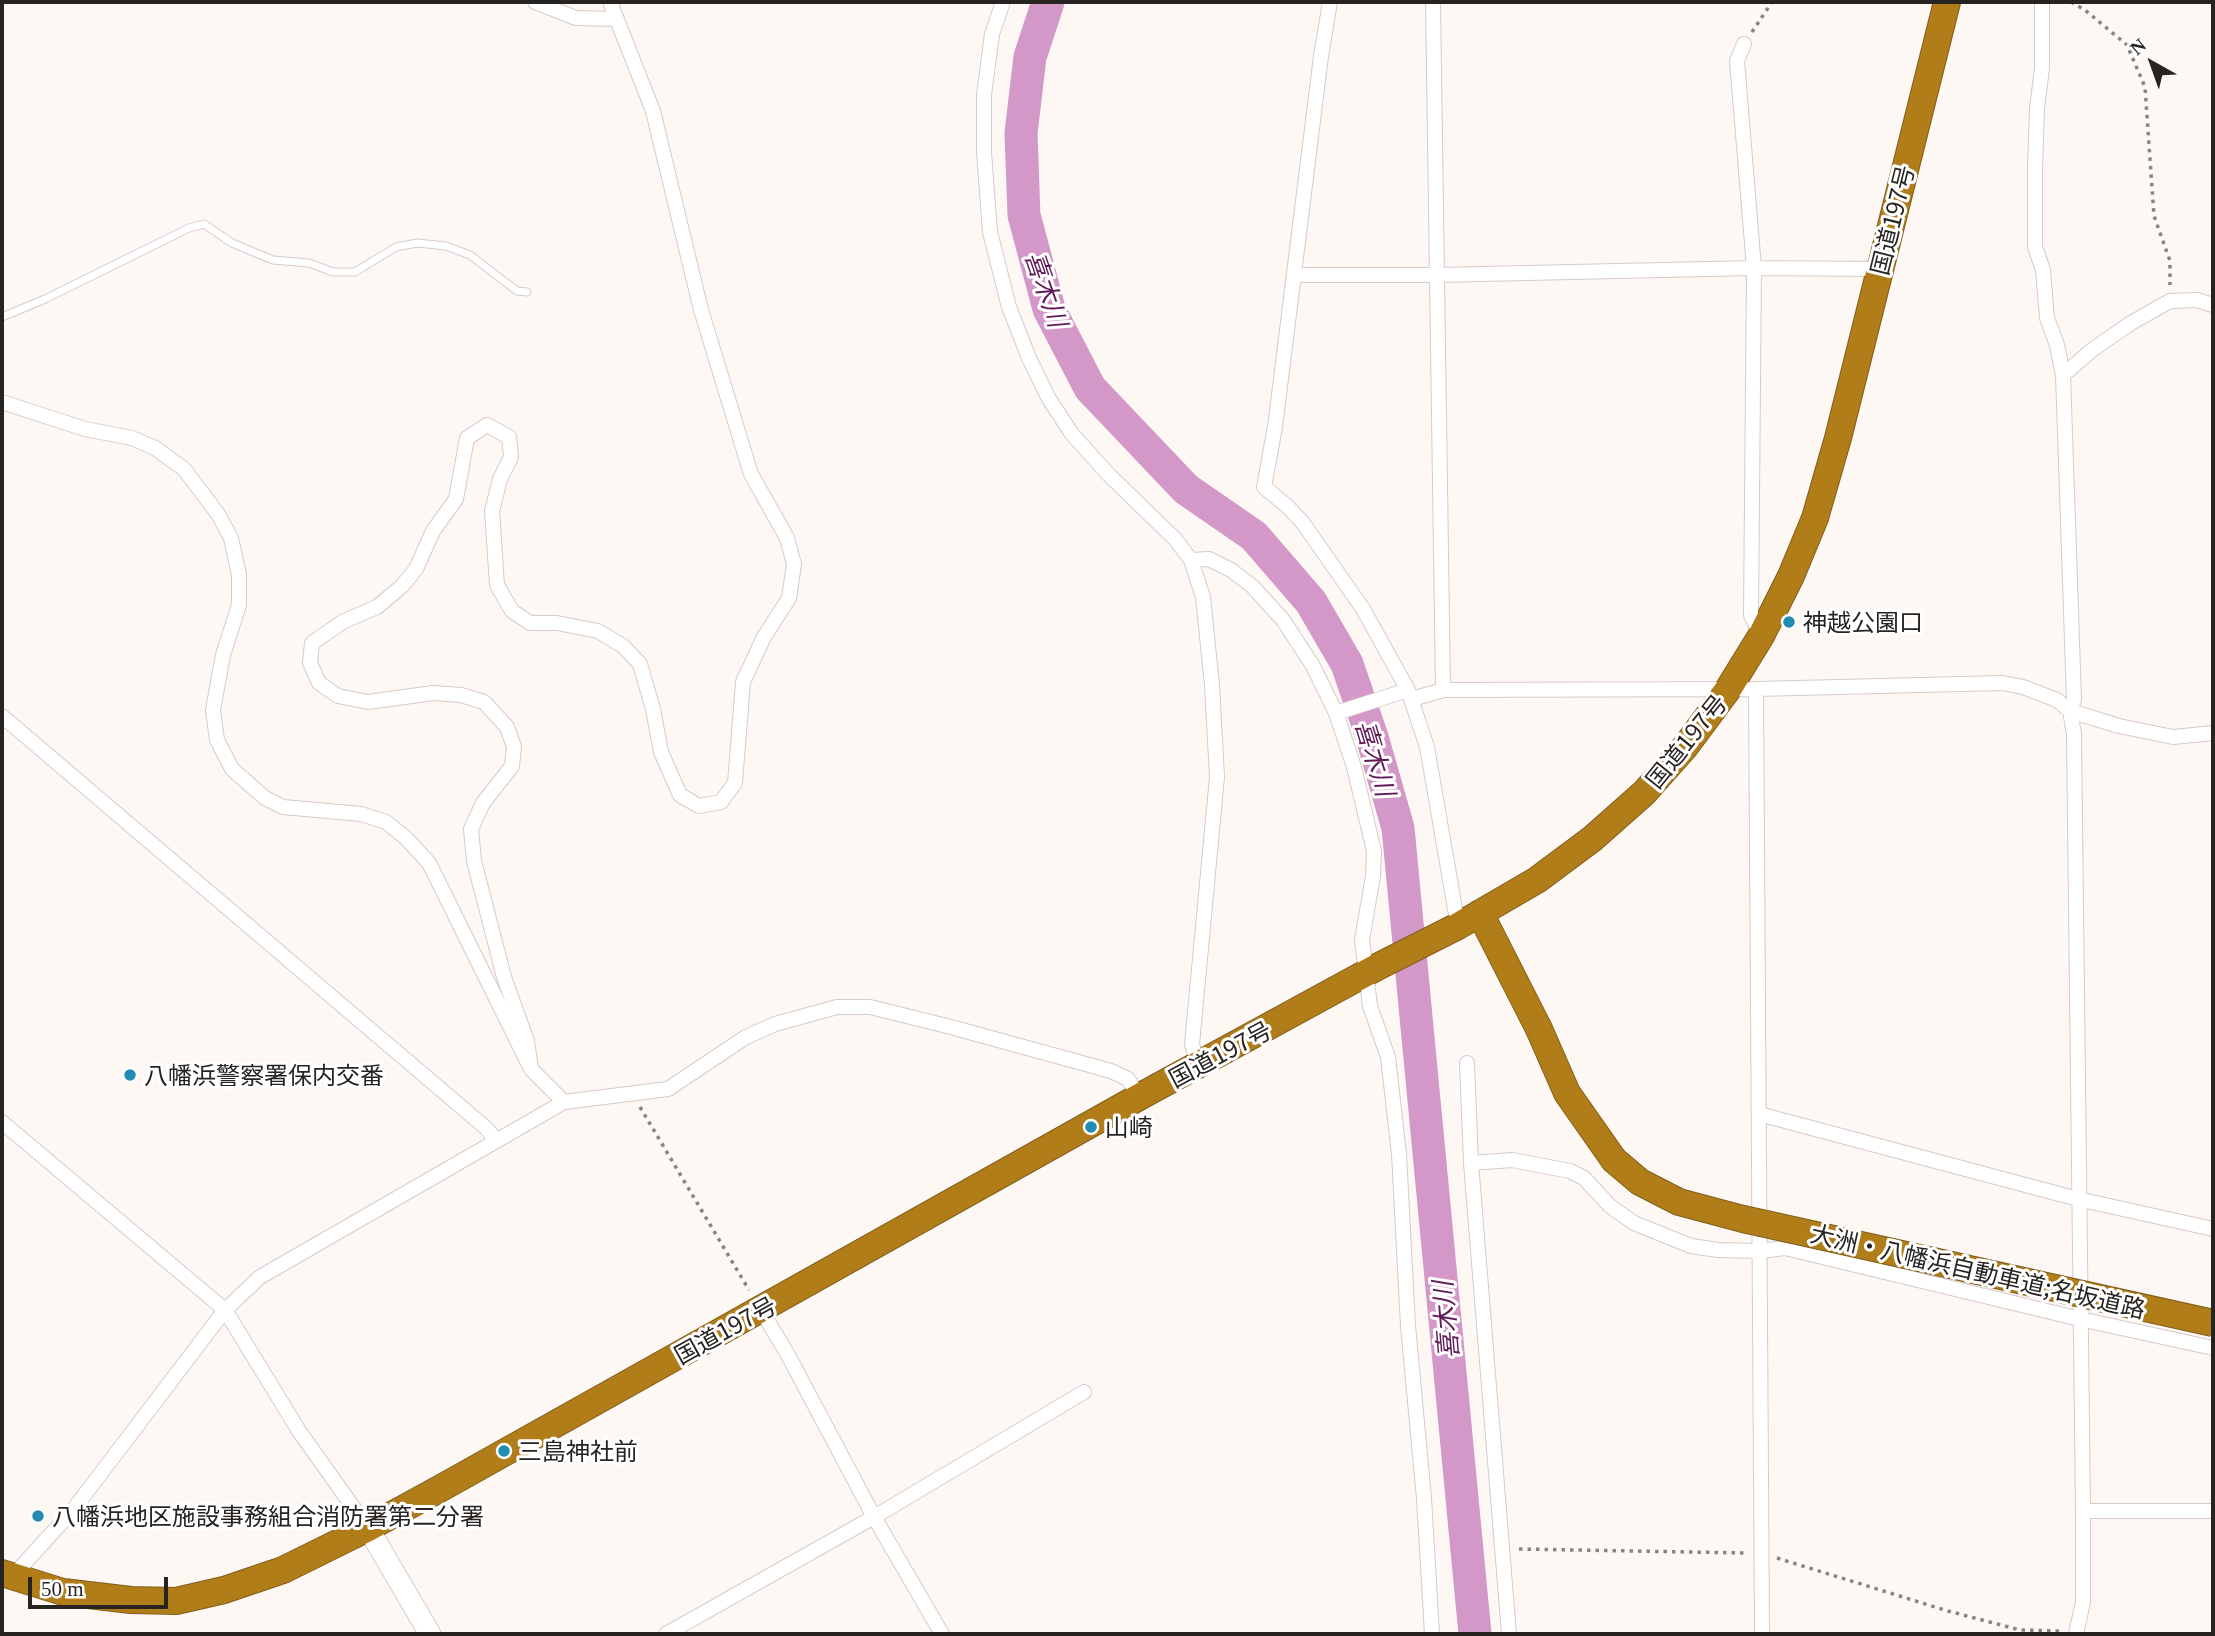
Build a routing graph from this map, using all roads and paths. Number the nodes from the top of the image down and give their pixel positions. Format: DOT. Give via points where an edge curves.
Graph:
graph roads {
  1 [pos="535,2"];
  2 [pos="610,2"];
  3 [pos="1003,2"];
  4 [pos="1330,2"];
  5 [pos="1433,2"];
  6 [pos="1772,2"];
  7 [pos="1947,2"];
  8 [pos="2042,2"];
  9 [pos="2071,2"];
  10 [pos="617,19"];
  11 [pos="1744,44"];
  12 [pos="1754,268"];
  13 [pos="1880,269"];
  14 [pos="1294,275"];
  15 [pos="1436,275"];
  16 [pos="527,292"];
  17 [pos="2170,301"];
  18 [pos="2213,305"];
  19 [pos="2,317"];
  20 [pos="2063,375"];
  21 [pos="2,402"];
  22 [pos="1191,560"];
  23 [pos="1761,636"];
  24 [pos="1729,688"];
  25 [pos="1756,689"];
  26 [pos="1443,690"];
  27 [pos="1407,694"];
  28 [pos="1341,711"];
  29 [pos="2070,711"];
  30 [pos="2,716"];
  31 [pos="2213,733"];
  32 [pos="1461,923"];
  33 [pos="1372,971"];
  34 [pos="1467,1063"];
  35 [pos="1198,1065"];
  36 [pos="531,1069"];
  37 [pos="633,1094"];
  38 [pos="1139,1097"];
  39 [pos="564,1102"];
  40 [pos="1759,1114"];
  41 [pos="2,1122"];
  42 [pos="495,1139"];
  43 [pos="1471,1163"];
  44 [pos="2078,1199"];
  45 [pos="2213,1229"];
  46 [pos="1760,1251"];
  47 [pos="225,1310"];
  48 [pos="761,1310"];
  49 [pos="2080,1319"];
  50 [pos="2213,1323"];
  51 [pos="2213,1348"];
  52 [pos="1084,1392"];
  53 [pos="2083,1511"];
  54 [pos="2213,1511"];
  55 [pos="874,1517"];
  56 [pos="368,1528"];
  57 [pos="1502,1548"];
  58 [pos="1761,1554"];
  59 [pos="7,1575"];
  60 [pos="2079,1633"];
  61 [pos="430,1634"];
  62 [pos="666,1634"];
  63 [pos="942,1634"];
  64 [pos="1432,1634"];
  65 [pos="1509,1634"];
  66 [pos="1762,1634"];
  1 -- 10 [label="street" via="576,18"];
  2 -- 10 [label="street"];
  3 -- 22 [label="street" via="992,34 984,94 984,152 990,232 1009,307 1049,399 1072,434"];
  4 -- 14 [label="street"];
  5 -- 15 [label="street"];
  6 -- 11 [label="path"];
  7 -- 13 [label="highway, 国道197号"];
  8 -- 20 [label="street" via="2035,247"];
  9 -- 17 [label="path" via="2127,45 2145,87 2154,216 2169,261"];
  10 -- 36 [label="street" via="653,111 701,310 751,474 787,538 794,564 789,598 743,682 735,783 721,802 699,806 680,796 661,752 640,664 623,646 598,631 530,623 512,611 497,585 492,511 511,457 509,436 487,425 467,438 456,499 433,531 416,569 377,607 344,621 312,643 310,663 319,683 338,696 368,702 433,693 461,695 484,702 507,727 514,747 513,766 484,803 471,830 477,874 504,977 527,1041"];
  11 -- 12 [label="street" via="1737,61"];
  12 -- 13 [label="street"];
  12 -- 15 [label="street"];
  12 -- 23 [label="street" via="1751,615"];
  13 -- 23 [label="highway, 国道197号" via="1815,518"];
  14 -- 15 [label="street"];
  14 -- 27 [label="street" via="1264,488 1303,523 1363,609"];
  15 -- 26 [label="street"];
  16 -- 19 [label="lane" via="517,291 470,255 446,246 417,243 396,247 355,272 333,272 309,263 273,260 232,243 204,223"];
  17 -- 18 [label="street"];
  17 -- 20 [label="street" via="2131,323"];
  20 -- 29 [label="street" via="2074,700"];
  21 -- 36 [label="street" via="85,429 132,438 184,469 231,538 239,575 239,605 223,655 213,710 217,740 232,769 265,798 283,807 361,814 386,822 407,838 429,863"];
  22 -- 28 [label="street" via="1209,559 1252,586 1283,620"];
  22 -- 35 [label="street" via="1203,597 1217,777 1192,1044"];
  23 -- 24 [label="highway, 国道197号"];
  24 -- 25 [label="street"];
  24 -- 26 [label="street"];
  24 -- 32 [label="highway, 国道197号" via="1644,793 1569,858"];
  25 -- 29 [label="street" via="2003,683 2057,700"];
  25 -- 40 [label="street"];
  26 -- 27 [label="street"];
  27 -- 28 [label="street"];
  27 -- 32 [label="street" via="1427,747"];
  28 -- 33 [label="street" via="1374,851 1362,940"];
  29 -- 31 [label="street" via="2173,737"];
  29 -- 44 [label="street" via="2074,734"];
  30 -- 42 [label="street"];
  32 -- 33 [label="highway, 国道197号"];
  32 -- 50 [label="highway, 大洲・八幡浜自動車道;名坂道路, bridge" via="1539,1030 1567,1093 1614,1160 1640,1182 1679,1202 1743,1219"];
  33 -- 35 [label="highway, 国道197号"];
  33 -- 64 [label="street" via="1370,1006 1388,1057 1397,1140"];
  34 -- 43 [label="street"];
  35 -- 38 [label="highway, 国道197号"];
  36 -- 39 [label="street"];
  37 -- 38 [label="street" via="668,1088 746,1037 775,1024 837,1007 870,1007 1111,1071 1128,1079"];
  37 -- 39 [label="street"];
  37 -- 48 [label="path"];
  38 -- 48 [label="highway, 国道197号"];
  39 -- 42 [label="street"];
  40 -- 44 [label="street"];
  40 -- 46 [label="street"];
  41 -- 47 [label="street"];
  42 -- 47 [label="street" via="260,1277"];
  43 -- 46 [label="street" via="1512,1160 1570,1171 1634,1223 1690,1246"];
  43 -- 57 [label="street"];
  44 -- 45 [label="street"];
  44 -- 49 [label="street"];
  46 -- 49 [label="street" via="1785,1248"];
  46 -- 58 [label="street"];
  47 -- 56 [label="street" via="299,1431"];
  47 -- 59 [label="street" via="74,1510"];
  48 -- 55 [label="street"];
  48 -- 56 [label="highway, 国道197号"];
  49 -- 51 [label="street"];
  49 -- 53 [label="street"];
  52 -- 55 [label="street"];
  53 -- 54 [label="street"];
  53 -- 60 [label="street"];
  55 -- 62 [label="street"];
  55 -- 63 [label="street"];
  56 -- 59 [label="highway, 国道197号" via="283,1570 176,1601 63,1592"];
  56 -- 61 [label="main road"];
  57 -- 58 [label="path"];
  57 -- 65 [label="street"];
  58 -- 60 [label="path" via="2020,1630"];
  58 -- 66 [label="street"];
}
